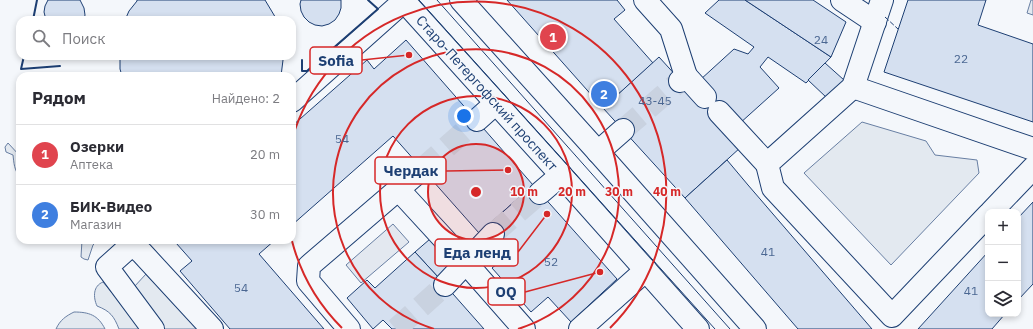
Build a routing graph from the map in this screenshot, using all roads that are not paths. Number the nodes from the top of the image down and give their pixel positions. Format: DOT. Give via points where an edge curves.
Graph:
graph roads {
  1 [pos="461,0"];
  2 [pos="645,0"];
  3 [pos="842,0"];
  4 [pos="882,0"];
  5 [pos="403,1"];
  6 [pos="875,22"];
  7 [pos="853,87"];
  8 [pos="296,97"];
  9 [pos="496,103"];
  10 [pos="477,120"];
  11 [pos="622,130"];
  12 [pos="1033,149"];
  13 [pos="598,152"];
  14 [pos="767,164"];
  15 [pos="1033,168"];
  16 [pos="422,169"];
  17 [pos="561,174"];
  18 [pos="398,189"];
  19 [pos="540,193"];
  20 [pos="994,209"];
  21 [pos="985,218"];
  22 [pos="493,234"];
  23 [pos="132,244"];
  24 [pos="135,244"];
  25 [pos="466,263"];
  26 [pos="646,270"];
  27 [pos="445,285"];
  28 [pos="153,329"];
  29 [pos="212,329"];
  30 [pos="349,329"];
  31 [pos="524,329"];
  32 [pos="580,329"];
  33 [pos="698,329"];
  34 [pos="755,329"];
  1 -- 13 [label="main road"];
  2 -- 14 [label="main road" via="671,29 683,78"];
  3 -- 6 [label="main road"];
  4 -- 6 [label="main road"];
  5 -- 8 [label="main road"];
  5 -- 9 [label="main road, Старо-Петергофский проспект"];
  6 -- 7 [label="main road"];
  7 -- 12 [label="main road"];
  7 -- 14 [label="main road"];
  9 -- 10 [label="main road"];
  9 -- 17 [label="main road, Старо-Петергофский проспект"];
  11 -- 13 [label="main road"];
  13 -- 34 [label="main road"];
  14 -- 21 [label="main road" via="773,188 892,316"];
  15 -- 20 [label="main road"];
  16 -- 18 [label="main road"];
  17 -- 19 [label="main road"];
  17 -- 26 [label="main road, Старо-Петергофский проспект"];
  18 -- 25 [label="main road"];
  18 -- 30 [label="main road" via="309,266 308,281"];
  22 -- 25 [label="main road"];
  23 -- 28 [label="main road" via="107,267"];
  24 -- 29 [label="main road"];
  25 -- 27 [label="main road"];
  25 -- 31 [label="main road"];
  26 -- 32 [label="main road"];
  26 -- 33 [label="main road, Старо-Петергофский проспект"];
}
